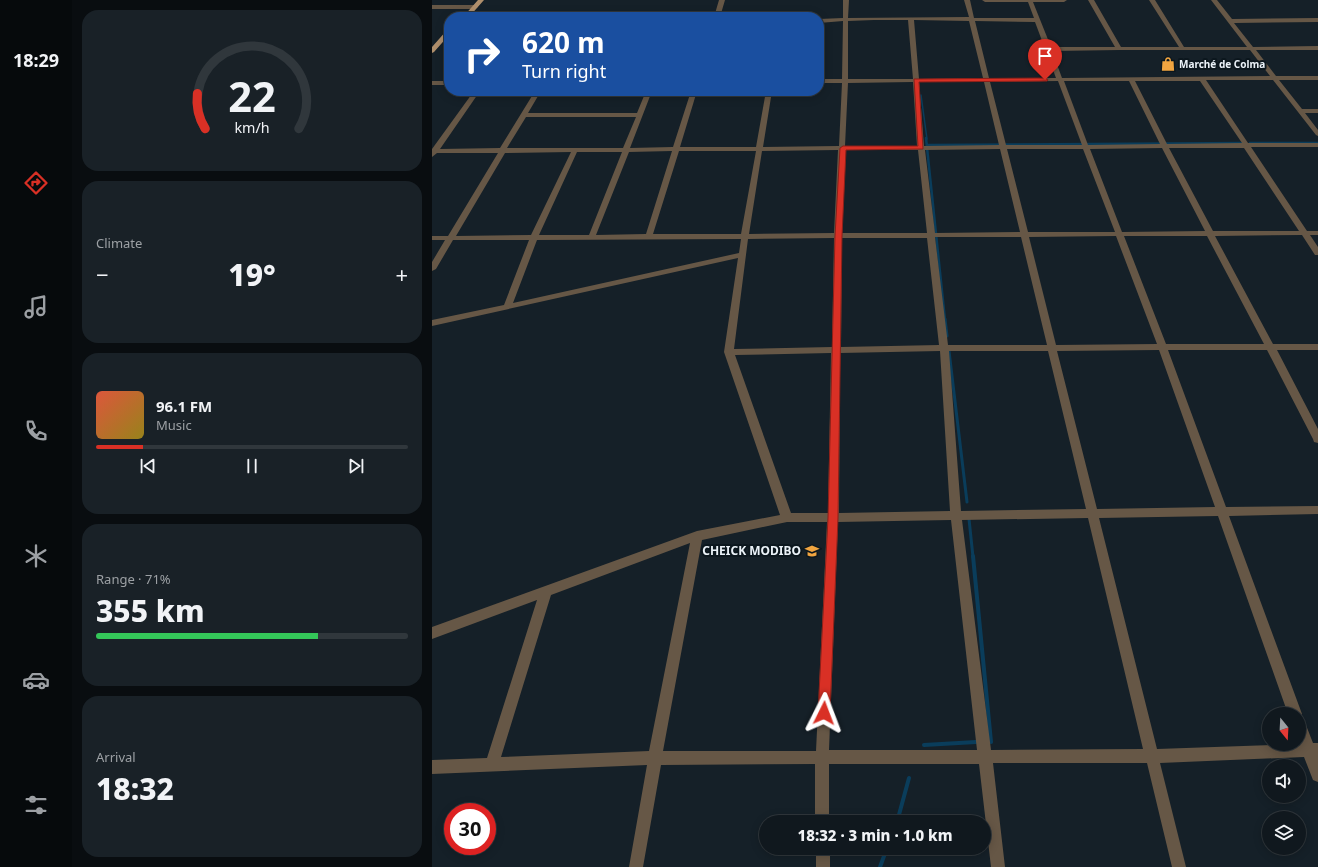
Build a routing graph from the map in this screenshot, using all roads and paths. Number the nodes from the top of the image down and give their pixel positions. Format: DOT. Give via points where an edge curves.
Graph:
graph roads {
  1 [pos="481,0"];
  2 [pos="722,0"];
  3 [pos="846,0"];
  4 [pos="967,0"];
  5 [pos="985,0"];
  6 [pos="1064,0"];
  7 [pos="1091,0"];
  8 [pos="1152,0"];
  9 [pos="1214,0"];
  10 [pos="1030,1"];
  11 [pos="473,4"];
  12 [pos="432,7"];
  13 [pos="466,12"];
  14 [pos="718,12"];
  15 [pos="911,18"];
  16 [pos="846,19"];
  17 [pos="824,20"];
  18 [pos="972,20"];
  19 [pos="1038,20"];
  20 [pos="1318,20"];
  21 [pos="1230,21"];
  22 [pos="444,37"];
  23 [pos="444,43"];
  24 [pos="1184,48"];
  25 [pos="1250,48"];
  26 [pos="1318,48"];
  27 [pos="1119,49"];
  28 [pos="1050,50"];
  29 [pos="432,51"];
  30 [pos="432,57"];
  31 [pos="1274,78"];
  32 [pos="1318,78"];
  33 [pos="1130,79"];
  34 [pos="1202,79"];
  35 [pos="916,80"];
  36 [pos="987,80"];
  37 [pos="1060,80"];
  38 [pos="824,81"];
  39 [pos="845,81"];
  40 [pos="432,83"];
  41 [pos="444,83"];
  42 [pos="473,96"];
  43 [pos="535,96"];
  44 [pos="647,96"];
  45 [pos="692,96"];
  46 [pos="768,96"];
  47 [pos="1300,111"];
  48 [pos="1318,111"];
  49 [pos="523,115"];
  50 [pos="639,115"];
  51 [pos="1318,134"];
  52 [pos="1318,145"];
  53 [pos="1164,146"];
  54 [pos="1246,146"];
  55 [pos="1003,147"];
  56 [pos="1085,147"];
  57 [pos="759,148"];
  58 [pos="843,148"];
  59 [pos="921,148"];
  60 [pos="676,149"];
  61 [pos="503,150"];
  62 [pos="575,150"];
  63 [pos="626,150"];
  64 [pos="433,152"];
  65 [pos="1209,233"];
  66 [pos="1305,233"];
  67 [pos="1318,233"];
  68 [pos="932,234"];
  69 [pos="1024,234"];
  70 [pos="1118,234"];
  71 [pos="745,235"];
  72 [pos="592,236"];
  73 [pos="649,236"];
  74 [pos="838,236"];
  75 [pos="534,237"];
  76 [pos="432,238"];
  77 [pos="451,238"];
  78 [pos="1318,253"];
  79 [pos="742,255"];
  80 [pos="432,269"];
  81 [pos="507,307"];
  82 [pos="432,323"];
  83 [pos="1272,347"];
  84 [pos="1318,347"];
  85 [pos="944,348"];
  86 [pos="1051,348"];
  87 [pos="1163,348"];
  88 [pos="836,349"];
  89 [pos="729,352"];
  90 [pos="1318,439"];
  91 [pos="1318,510"];
  92 [pos="1222,511"];
  93 [pos="1092,512"];
  94 [pos="956,514"];
  95 [pos="787,518"];
  96 [pos="833,518"];
  97 [pos="697,536"];
  98 [pos="546,591"];
  99 [pos="432,633"];
  100 [pos="1292,707"];
  101 [pos="1306,738"];
  102 [pos="1313,750"];
  103 [pos="984,756"];
  104 [pos="1152,756"];
  105 [pos="655,758"];
  106 [pos="822,758"];
  107 [pos="492,764"];
  108 [pos="432,767"];
  109 [pos="1318,776"];
  110 [pos="822,815"];
  111 [pos="822,855"];
  112 [pos="636,867"];
  113 [pos="823,867"];
  114 [pos="998,867"];
  115 [pos="1179,867"];
  1 -- 11 [label="main road"];
  2 -- 14 [label="street"];
  3 -- 16 [label="street"];
  4 -- 18 [label="street"];
  5 -- 10 [label="street"];
  6 -- 10 [label="street"];
  7 -- 27 [label="street"];
  8 -- 24 [label="street"];
  9 -- 21 [label="street"];
  10 -- 19 [label="street"];
  11 -- 12 [label="street"];
  11 -- 13 [label="main road"];
  15 -- 16 [label="street"];
  15 -- 18 [label="street"];
  15 -- 35 [label="street"];
  16 -- 17 [label="street"];
  16 -- 39 [label="street"];
  18 -- 19 [label="street"];
  18 -- 36 [label="street"];
  19 -- 28 [label="street"];
  20 -- 21 [label="street"];
  21 -- 25 [label="street"];
  22 -- 29 [label="main road"];
  23 -- 30 [label="main road"];
  24 -- 25 [label="street"];
  24 -- 27 [label="street"];
  25 -- 26 [label="street"];
  25 -- 31 [label="street"];
  27 -- 28 [label="street"];
  28 -- 37 [label="street"];
  31 -- 32 [label="street"];
  31 -- 34 [label="street"];
  31 -- 47 [label="street"];
  33 -- 34 [label="street"];
  33 -- 37 [label="street"];
  33 -- 53 [label="street"];
  34 -- 54 [label="street"];
  35 -- 36 [label="street"];
  35 -- 39 [label="street"];
  35 -- 59 [label="street"];
  36 -- 37 [label="street"];
  36 -- 55 [label="street"];
  37 -- 56 [label="street"];
  38 -- 39 [label="street"];
  39 -- 58 [label="street"];
  40 -- 41 [label="street"];
  42 -- 64 [label="street"];
  43 -- 49 [label="street"];
  44 -- 50 [label="street"];
  45 -- 60 [label="street"];
  46 -- 57 [label="street"];
  47 -- 48 [label="street"];
  47 -- 51 [label="street"];
  49 -- 50 [label="street"];
  49 -- 61 [label="street"];
  50 -- 63 [label="street"];
  52 -- 54 [label="street"];
  53 -- 54 [label="street"];
  53 -- 56 [label="street"];
  53 -- 65 [label="street"];
  54 -- 66 [label="street"];
  55 -- 56 [label="street"];
  55 -- 59 [label="street"];
  55 -- 69 [label="street"];
  56 -- 70 [label="street"];
  57 -- 58 [label="street"];
  57 -- 60 [label="street"];
  57 -- 71 [label="street"];
  58 -- 59 [label="street"];
  58 -- 74 [label="street"];
  59 -- 68 [label="street"];
  60 -- 63 [label="street"];
  60 -- 73 [label="street"];
  61 -- 62 [label="street"];
  61 -- 64 [label="street"];
  61 -- 77 [label="street"];
  62 -- 63 [label="street"];
  62 -- 75 [label="street"];
  63 -- 72 [label="street"];
  65 -- 66 [label="street"];
  65 -- 70 [label="street"];
  65 -- 83 [label="street"];
  66 -- 67 [label="street"];
  66 -- 78 [label="street"];
  68 -- 69 [label="street"];
  68 -- 74 [label="street"];
  68 -- 85 [label="street"];
  69 -- 70 [label="street"];
  69 -- 86 [label="street"];
  70 -- 87 [label="street"];
  71 -- 73 [label="street"];
  71 -- 74 [label="street"];
  71 -- 79 [label="street"];
  72 -- 73 [label="street"];
  72 -- 75 [label="street"];
  74 -- 88 [label="street"];
  75 -- 77 [label="street"];
  75 -- 81 [label="street"];
  76 -- 77 [label="street"];
  77 -- 80 [label="street"];
  79 -- 81 [label="street"];
  79 -- 89 [label="street"];
  81 -- 82 [label="street"];
  83 -- 84 [label="street"];
  83 -- 87 [label="street"];
  83 -- 90 [label="street"];
  85 -- 86 [label="street"];
  85 -- 88 [label="street"];
  85 -- 94 [label="street"];
  86 -- 87 [label="street"];
  86 -- 93 [label="street"];
  87 -- 92 [label="street"];
  88 -- 89 [label="street"];
  88 -- 96 [label="street"];
  89 -- 95 [label="street"];
  91 -- 92 [label="street"];
  92 -- 93 [label="street"];
  92 -- 100 [label="street"];
  93 -- 94 [label="street"];
  93 -- 104 [label="street"];
  94 -- 96 [label="street"];
  94 -- 103 [label="street"];
  95 -- 96 [label="street"];
  95 -- 97 [label="street"];
  96 -- 106 [label="street"];
  97 -- 98 [label="street"];
  97 -- 105 [label="street"];
  98 -- 99 [label="street"];
  98 -- 107 [label="street"];
  101 -- 102 [label="street"];
  102 -- 104 [label="street"];
  102 -- 109 [label="street"];
  103 -- 104 [label="street"];
  103 -- 106 [label="street"];
  103 -- 114 [label="street"];
  104 -- 115 [label="street"];
  105 -- 106 [label="street"];
  105 -- 107 [label="street"];
  105 -- 112 [label="street"];
  106 -- 110 [label="street"];
  107 -- 108 [label="street"];
  111 -- 113 [label="street"];
}
